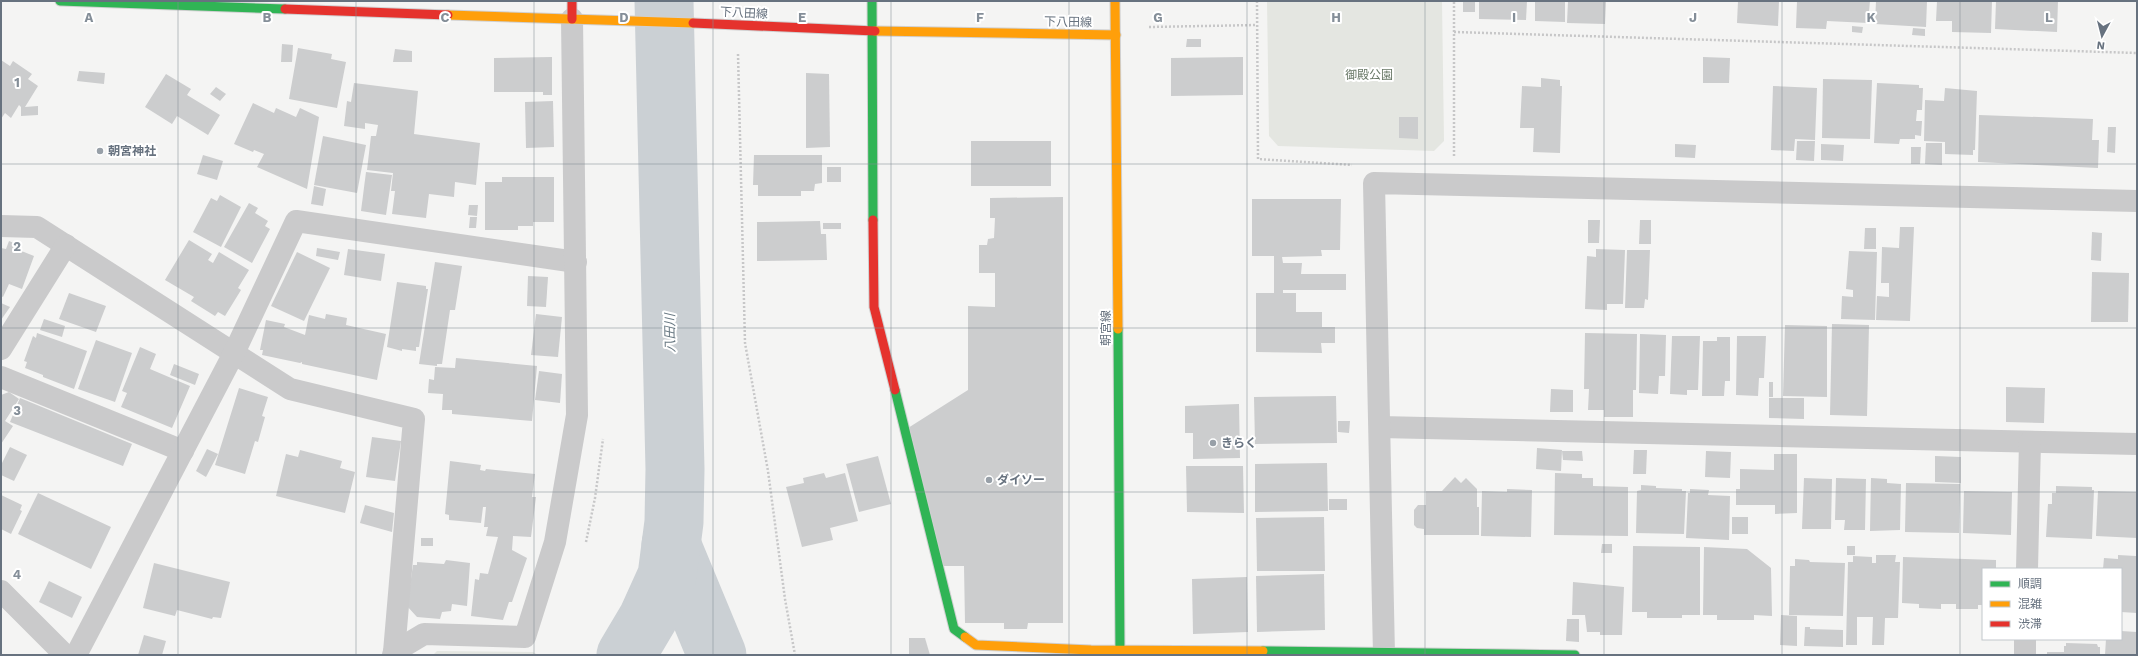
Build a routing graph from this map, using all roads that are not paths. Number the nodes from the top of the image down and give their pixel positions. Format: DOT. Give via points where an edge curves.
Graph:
graph roads {
  1 [pos="60,1"];
  2 [pos="872,1"];
  3 [pos="1115,1"];
  4 [pos="572,10"];
  5 [pos="872,31"];
  6 [pos="1116,35"];
  7 [pos="2137,201"];
  8 [pos="1,226"];
  9 [pos="66,245"];
  10 [pos="576,262"];
  11 [pos="1,349"];
  12 [pos="234,353"];
  13 [pos="1,377"];
  14 [pos="1380,427"];
  15 [pos="2030,442"];
  16 [pos="2137,444"];
  17 [pos="183,451"];
  18 [pos="2027,568"];
  19 [pos="1,591"];
  20 [pos="2025,640"];
  21 [pos="1120,652"];
  22 [pos="394,654"];
  23 [pos="1384,654"];
  24 [pos="65,655"];
  25 [pos="76,655"];
  26 [pos="1575,655"];
  27 [pos="2025,655"];
  1 -- 4 [label="street, 下八田線"];
  2 -- 5 [label="street"];
  3 -- 6 [label="street, 朝宮線"];
  4 -- 5 [label="street, 下八田線" via="604,19"];
  4 -- 10 [label="street"];
  5 -- 6 [label="street, 下八田線"];
  5 -- 21 [label="street" via="874,307 954,629 976,645"];
  6 -- 21 [label="street, 朝宮線"];
  7 -- 14 [label="street" via="1374,183"];
  8 -- 9 [label="street" via="37,227"];
  9 -- 11 [label="street"];
  9 -- 12 [label="street"];
  10 -- 12 [label="street" via="296,221"];
  10 -- 22 [label="street" via="577,415 555,542 525,637 424,634"];
  12 -- 17 [label="street"];
  12 -- 22 [label="street" via="290,389 414,419"];
  13 -- 17 [label="street"];
  14 -- 15 [label="street"];
  14 -- 23 [label="street"];
  15 -- 16 [label="street"];
  15 -- 18 [label="street"];
  17 -- 25 [label="street"];
  19 -- 24 [label="street"];
  20 -- 27 [label="street"];
  21 -- 23 [label="street"];
  23 -- 26 [label="street"];
}
